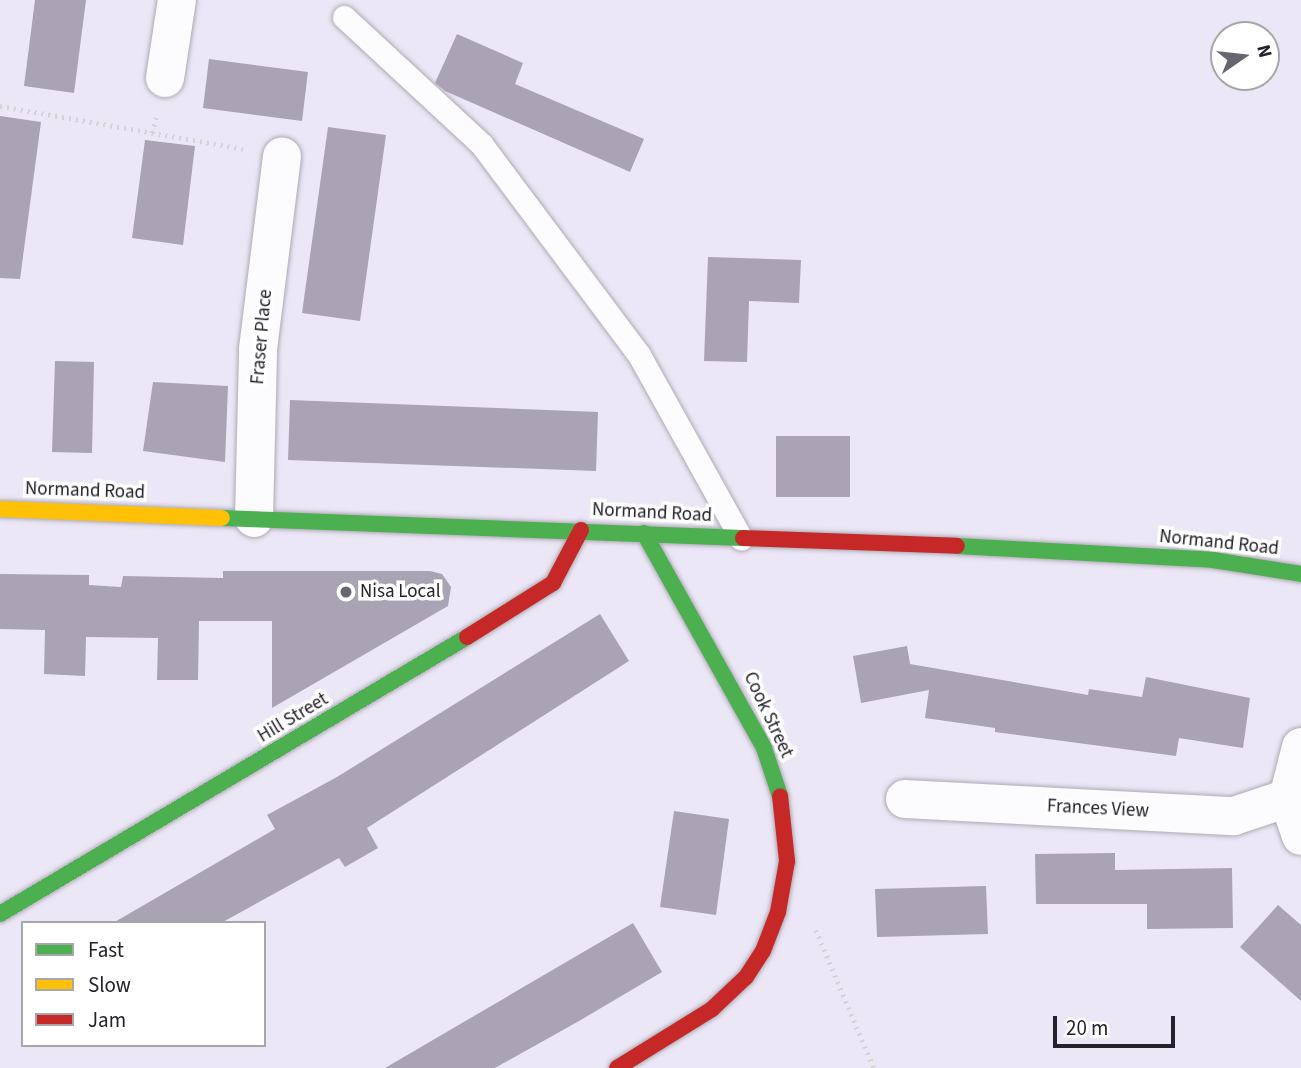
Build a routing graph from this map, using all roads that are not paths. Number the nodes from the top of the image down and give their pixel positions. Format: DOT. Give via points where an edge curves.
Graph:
graph roads {
  1 [pos="177,0"];
  2 [pos="344,17"];
  3 [pos="165,78"];
  4 [pos="282,156"];
  5 [pos="0,509"];
  6 [pos="254,518"];
  7 [pos="581,530"];
  8 [pos="644,533"];
  9 [pos="741,538"];
  10 [pos="1301,574"];
  11 [pos="1301,747"];
  12 [pos="1288,798"];
  13 [pos="905,799"];
  14 [pos="1301,836"];
  15 [pos="0,914"];
  16 [pos="617,1068"];
  1 -- 3 [label="street"];
  2 -- 9 [label="lane" via="482,145 639,355"];
  4 -- 6 [label="street, Fraser Place" via="258,349"];
  5 -- 6 [label="street, Normand Road"];
  6 -- 7 [label="street, Normand Road"];
  7 -- 8 [label="street, Normand Road"];
  7 -- 15 [label="street, Hill Street" via="553,583 522,604"];
  8 -- 9 [label="street, Normand Road"];
  8 -- 16 [label="street, Cook Street" via="764,748 780,796 787,861 778,912 763,951 746,977 712,1009"];
  9 -- 10 [label="street, Normand Road" via="1089,551"];
  11 -- 12 [label="street"];
  12 -- 13 [label="street, Frances View" via="1234,816"];
  12 -- 14 [label="street"];
}
